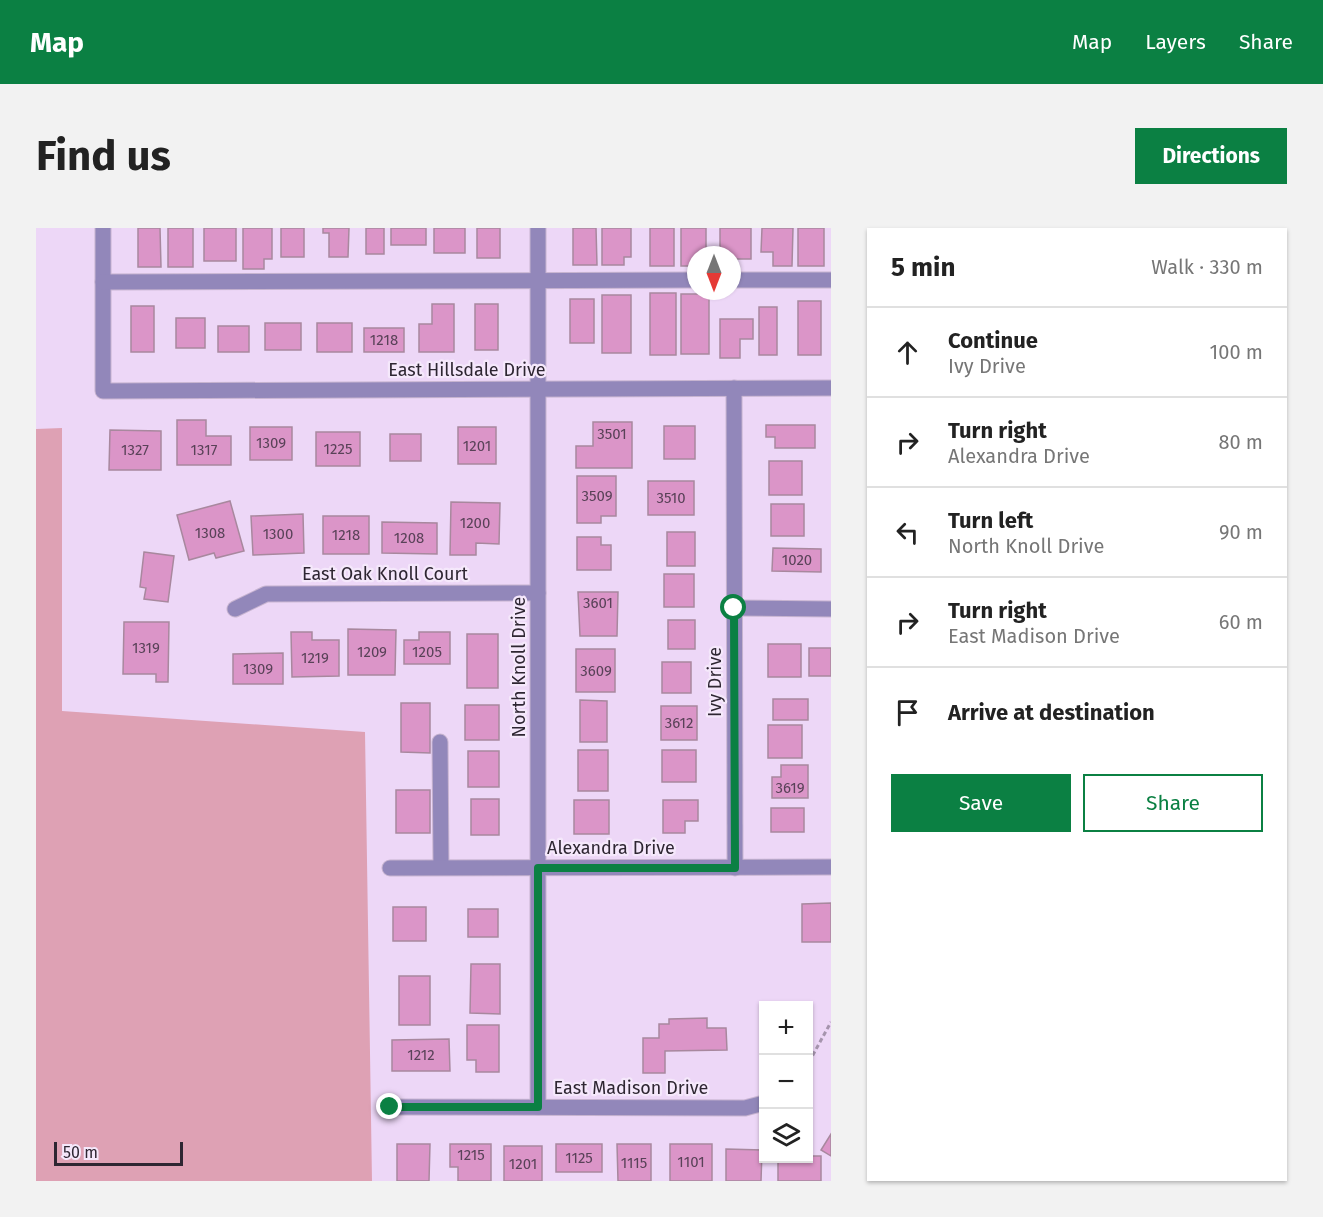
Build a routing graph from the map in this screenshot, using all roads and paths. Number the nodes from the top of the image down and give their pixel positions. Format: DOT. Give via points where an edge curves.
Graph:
graph roads {
  1 [pos="104,228"];
  2 [pos="538,228"];
  3 [pos="538,280"];
  4 [pos="687,280"];
  5 [pos="741,280"];
  6 [pos="831,280"];
  7 [pos="104,282"];
  8 [pos="734,388"];
  9 [pos="831,388"];
  10 [pos="539,389"];
  11 [pos="538,593"];
  12 [pos="734,608"];
  13 [pos="235,609"];
  14 [pos="831,609"];
  15 [pos="440,742"];
  16 [pos="441,867"];
  17 [pos="831,867"];
  18 [pos="390,868"];
  19 [pos="538,868"];
  20 [pos="735,868"];
  21 [pos="831,1023"];
  22 [pos="813,1055"];
  23 [pos="759,1104"];
  24 [pos="390,1107"];
  25 [pos="538,1107"];
  1 -- 7 [label="street"];
  2 -- 3 [label="street, North Knoll Drive"];
  3 -- 4 [label="street"];
  3 -- 7 [label="street"];
  3 -- 10 [label="street, North Knoll Drive"];
  5 -- 6 [label="street"];
  7 -- 10 [label="street, East Hillsdale Drive" via="103,391"];
  8 -- 9 [label="street, East Hillsdale Drive"];
  8 -- 10 [label="street, East Hillsdale Drive"];
  8 -- 12 [label="street, Ivy Drive"];
  10 -- 11 [label="street, North Knoll Drive"];
  11 -- 13 [label="street, East Oak Knoll Court" via="266,594"];
  11 -- 19 [label="street, North Knoll Drive"];
  12 -- 14 [label="street"];
  12 -- 20 [label="street, Ivy Drive"];
  15 -- 16 [label="street"];
  16 -- 18 [label="street, Alexandra Drive"];
  16 -- 19 [label="street, Alexandra Drive"];
  17 -- 20 [label="street, Alexandra Drive"];
  19 -- 20 [label="street, Alexandra Drive"];
  19 -- 25 [label="street, North Knoll Drive"];
  21 -- 22 [label="path"];
  23 -- 25 [label="street, East Madison Drive" via="745,1108"];
  24 -- 25 [label="street, East Madison Drive"];
}
